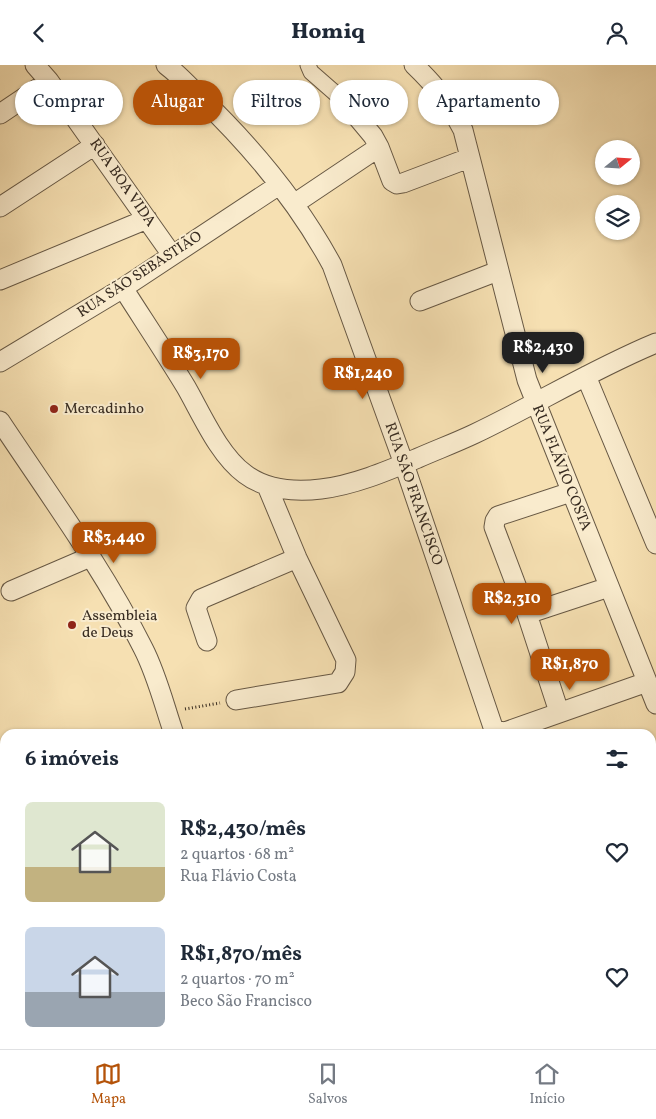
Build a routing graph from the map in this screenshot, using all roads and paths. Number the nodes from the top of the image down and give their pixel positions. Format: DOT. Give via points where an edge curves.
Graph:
graph roads {
  1 [pos="35,65"];
  2 [pos="308,65"];
  3 [pos="414,65"];
  4 [pos="167,66"];
  5 [pos="48,80"];
  6 [pos="330,89"];
  7 [pos="15,104"];
  8 [pos="0,114"];
  9 [pos="81,125"];
  10 [pos="365,125"];
  11 [pos="95,145"];
  12 [pos="379,147"];
  13 [pos="469,158"];
  14 [pos="279,185"];
  15 [pos="294,204"];
  16 [pos="0,207"];
  17 [pos="147,219"];
  18 [pos="172,255"];
  19 [pos="498,271"];
  20 [pos="0,279"];
  21 [pos="124,288"];
  22 [pos="420,301"];
  23 [pos="656,343"];
  24 [pos="0,363"];
  25 [pos="586,376"];
  26 [pos="535,402"];
  27 [pos="0,421"];
  28 [pos="404,464"];
  29 [pos="267,486"];
  30 [pos="571,492"];
  31 [pos="656,544"];
  32 [pos="90,557"];
  33 [pos="297,558"];
  34 [pos="609,587"];
  35 [pos="11,591"];
  36 [pos="527,614"];
  37 [pos="207,641"];
  38 [pos="653,695"];
  39 [pos="236,700"];
  40 [pos="167,712"];
  41 [pos="559,713"];
  42 [pos="172,729"];
  43 [pos="494,729"];
  44 [pos="514,729"];
  1 -- 5 [label="street, RUA BOA VIDA"];
  2 -- 6 [label="street" via="311,72"];
  3 -- 13 [label="street, RUA FLÁVIO COSTA" via="452,107 463,130"];
  4 -- 14 [label="street, RUA SÃO FRANCISCO" via="225,121"];
  7 -- 8 [label="street"];
  9 -- 11 [label="street, RUA BOA VIDA"];
  10 -- 12 [label="street"];
  11 -- 16 [label="street"];
  11 -- 17 [label="street, RUA BOA VIDA"];
  12 -- 13 [label="street" via="392,181 397,183"];
  12 -- 15 [label="street"];
  13 -- 19 [label="street, RUA FLÁVIO COSTA"];
  14 -- 15 [label="street, RUA SÃO FRANCISCO"];
  14 -- 18 [label="street, RUA SÃO SEBASTIÃO"];
  15 -- 28 [label="street, RUA SÃO FRANCISCO" via="332,265"];
  17 -- 18 [label="street, RUA BOA VIDA"];
  17 -- 20 [label="street"];
  18 -- 21 [label="street, RUA SÃO SEBASTIÃO"];
  19 -- 22 [label="street"];
  19 -- 26 [label="street, RUA FLÁVIO COSTA"];
  21 -- 24 [label="street, RUA SÃO SEBASTIÃO"];
  21 -- 29 [label="street" via="223,450 246,476"];
  23 -- 25 [label="street"];
  25 -- 26 [label="street"];
  25 -- 31 [label="street"];
  26 -- 28 [label="street" via="473,435"];
  26 -- 30 [label="street, RUA FLÁVIO COSTA"];
  27 -- 32 [label="street"];
  28 -- 29 [label="street" via="321,489"];
  28 -- 43 [label="street, RUA SÃO FRANCISCO"];
  29 -- 33 [label="street"];
  30 -- 34 [label="street, RUA FLÁVIO COSTA"];
  30 -- 36 [label="street" via="498,516 494,521"];
  32 -- 35 [label="street"];
  32 -- 40 [label="street" via="144,649"];
  33 -- 37 [label="street" via="201,599 196,608"];
  33 -- 39 [label="street" via="346,660 346,672 338,683"];
  34 -- 36 [label="street"];
  34 -- 38 [label="street, RUA FLÁVIO COSTA"];
  36 -- 41 [label="street"];
  38 -- 41 [label="street"];
  39 -- 40 [label="path"];
  40 -- 42 [label="street"];
  41 -- 44 [label="street, RUA SÃO FRANCISCO"];
}
